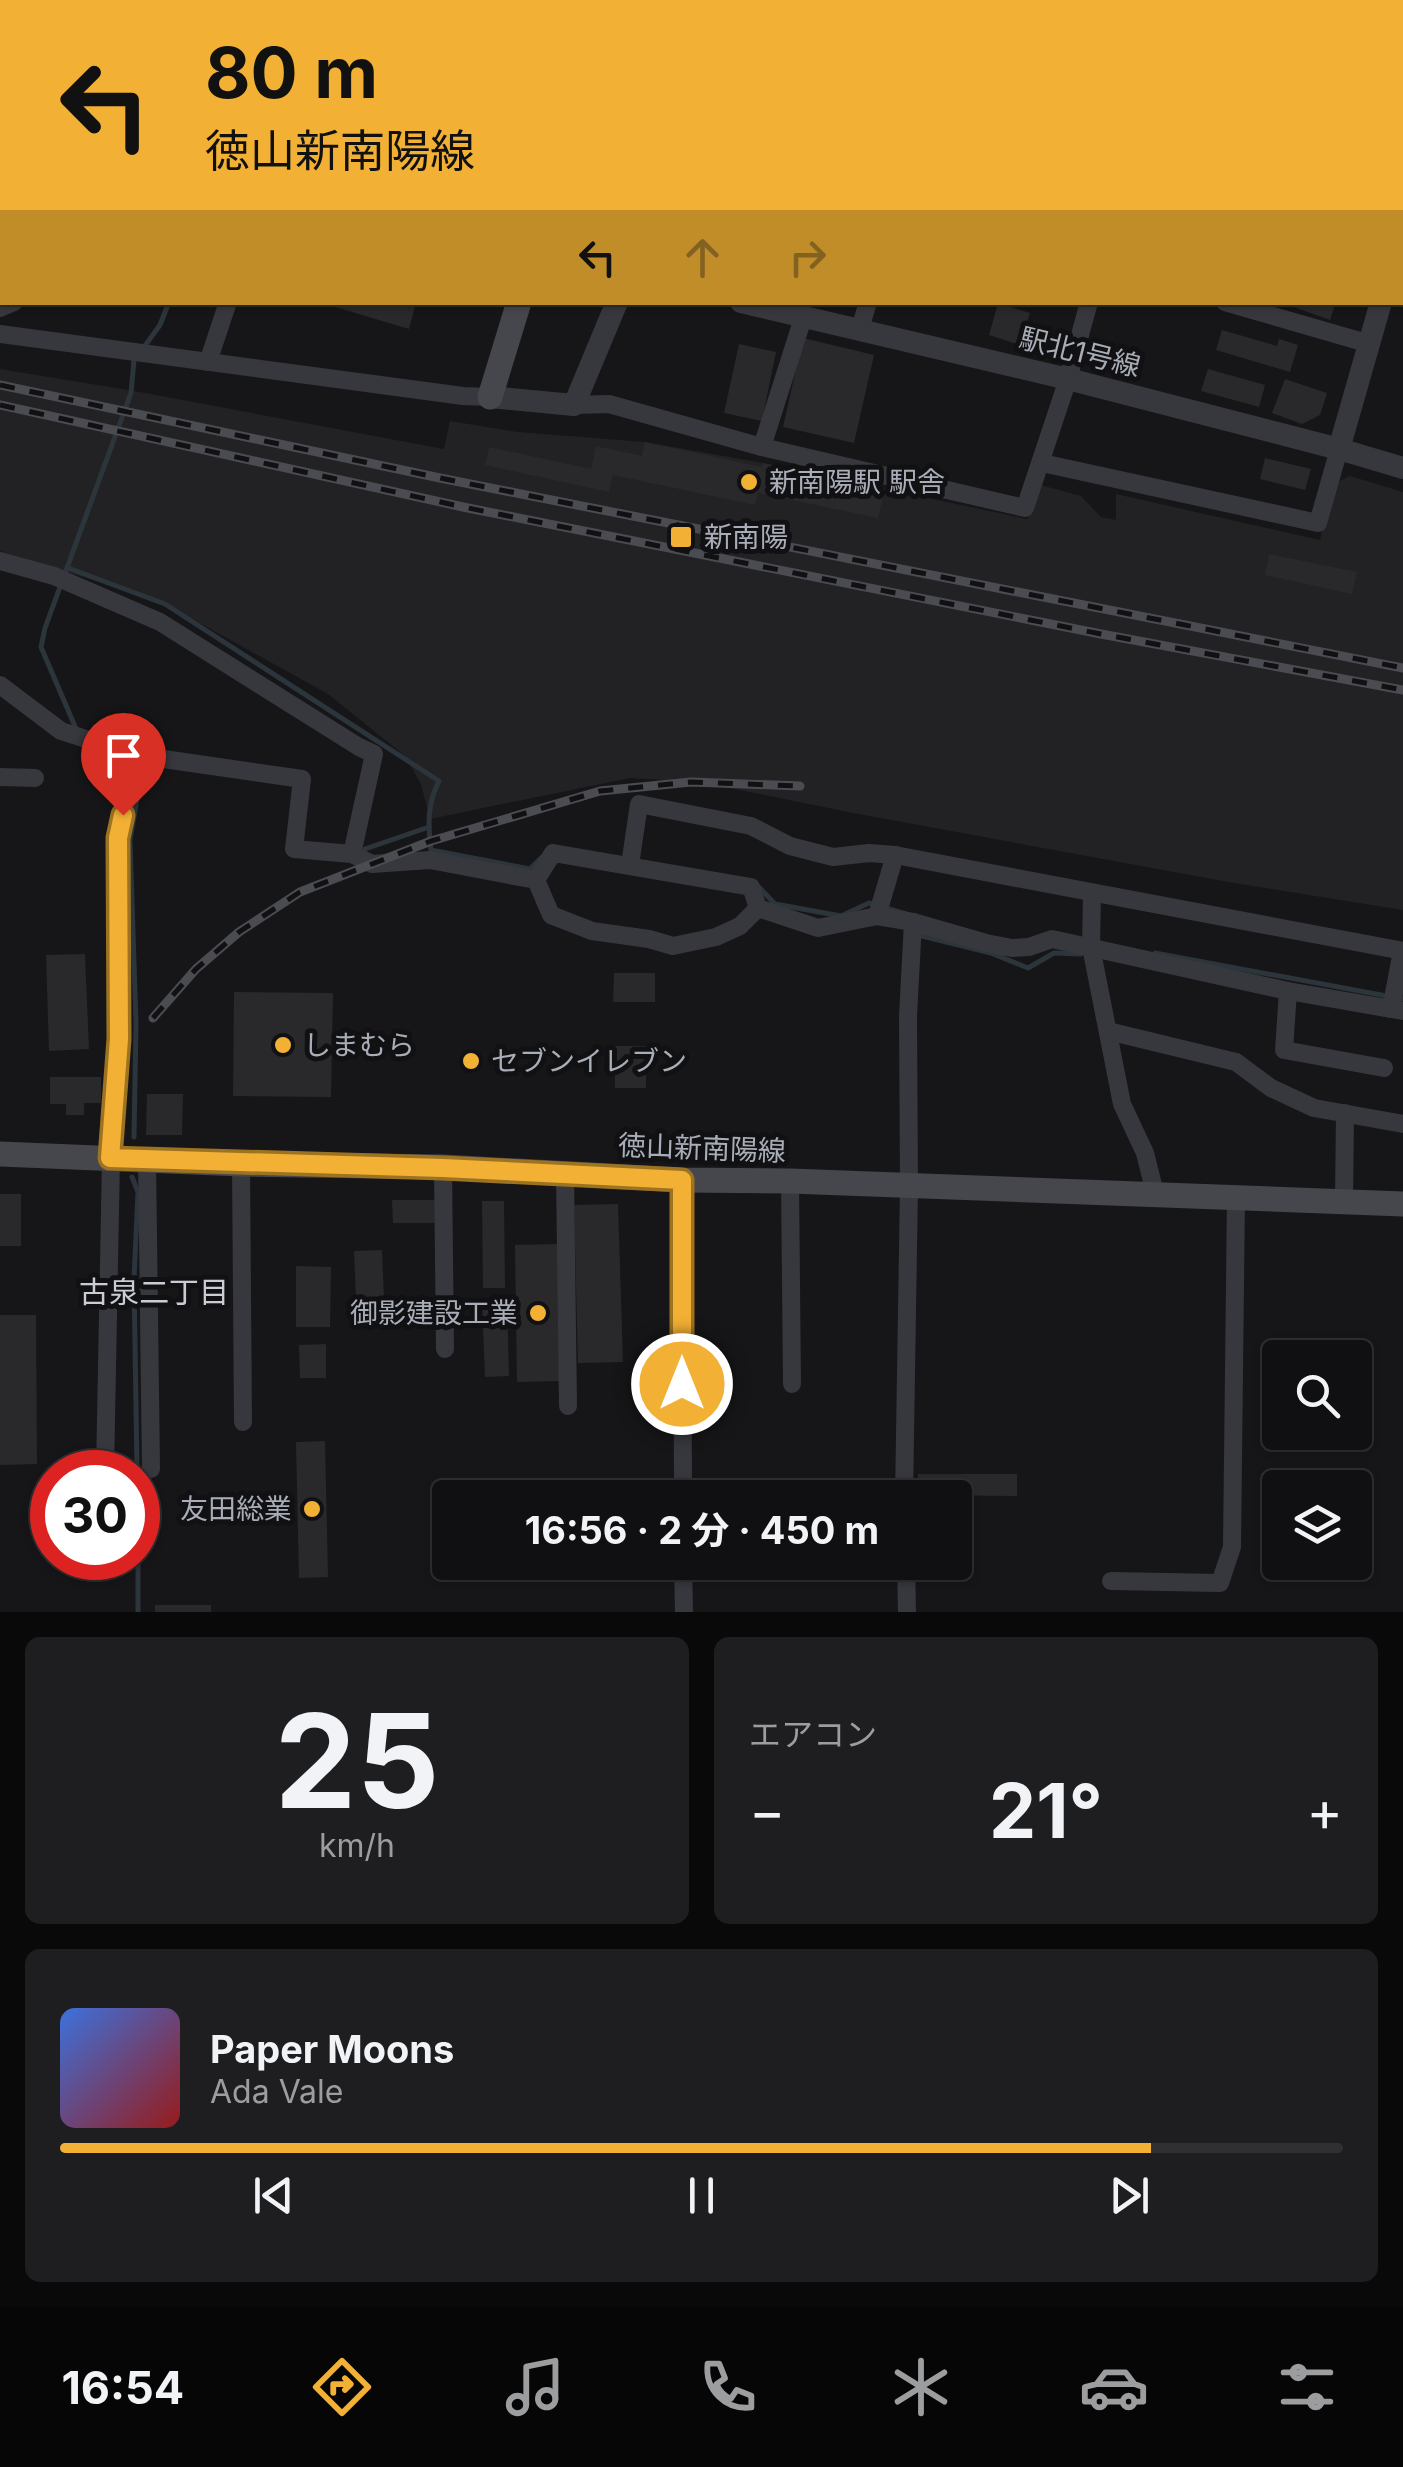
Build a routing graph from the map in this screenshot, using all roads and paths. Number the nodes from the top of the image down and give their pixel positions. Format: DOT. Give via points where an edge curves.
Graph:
graph roads {
  1 [pos="227,305"];
  2 [pos="518,305"];
  3 [pos="616,305"];
  4 [pos="752,305"];
  5 [pos="867,305"];
  6 [pos="1087,305"];
  7 [pos="1236,305"];
  8 [pos="1381,305"];
  9 [pos="802,318"];
  10 [pos="860,329"];
  11 [pos="0,334"];
  12 [pos="1370,344"];
  13 [pos="208,362"];
  14 [pos="1068,379"];
  15 [pos="490,397"];
  16 [pos="574,405"];
  17 [pos="762,448"];
  18 [pos="1338,449"];
  19 [pos="1042,463"];
  20 [pos="1403,468"];
  21 [pos="0,561"];
  22 [pos="0,685"];
  23 [pos="136,754"];
  24 [pos="0,777"];
  25 [pos="35,778"];
  26 [pos="352,854"];
  27 [pos="895,856"];
  28 [pos="630,865"];
  29 [pos="536,880"];
  30 [pos="1092,894"];
  31 [pos="758,908"];
  32 [pos="877,916"];
  33 [pos="913,922"];
  34 [pos="1091,946"];
  35 [pos="1402,951"];
  36 [pos="1288,991"];
  37 [pos="1397,1010"];
  38 [pos="1108,1031"];
  39 [pos="1384,1068"];
  40 [pos="1345,1113"];
  41 [pos="1403,1124"];
  42 [pos="0,1154"];
  43 [pos="110,1158"];
  44 [pos="147,1160"];
  45 [pos="241,1164"];
  46 [pos="443,1168"];
  47 [pos="566,1174"];
  48 [pos="682,1180"];
  49 [pos="790,1181"];
  50 [pos="909,1186"];
  51 [pos="1154,1194"];
  52 [pos="1236,1196"];
  53 [pos="1344,1201"];
  54 [pos="1403,1204"];
  55 [pos="445,1348"];
  56 [pos="792,1384"];
  57 [pos="568,1406"];
  58 [pos="243,1422"];
  59 [pos="105,1450"];
  60 [pos="151,1450"];
  61 [pos="683,1480"];
  62 [pos="904,1480"];
  63 [pos="683,1580"];
  64 [pos="906,1580"];
  65 [pos="1111,1581"];
  66 [pos="684,1612"];
  67 [pos="907,1612"];
  1 -- 13 [label="street"];
  2 -- 15 [label="main road"];
  3 -- 16 [label="street"];
  4 -- 9 [label="street, 駅北1号線"];
  5 -- 10 [label="street"];
  6 -- 14 [label="street"];
  7 -- 12 [label="street"];
  8 -- 12 [label="street"];
  9 -- 10 [label="street, 駅北1号線"];
  9 -- 17 [label="street"];
  10 -- 14 [label="street, 駅北1号線"];
  11 -- 13 [label="street"];
  12 -- 18 [label="street"];
  13 -- 15 [label="street"];
  14 -- 18 [label="street, 駅北1号線"];
  14 -- 19 [label="street"];
  15 -- 16 [label="street"];
  16 -- 17 [label="street" via="609,404"];
  17 -- 19 [label="street" via="1025,508"];
  18 -- 19 [label="street" via="1318,523"];
  18 -- 20 [label="street, 駅北1号線"];
  21 -- 26 [label="street" via="54,576 160,622 374,754"];
  22 -- 23 [label="street" via="61,731"];
  23 -- 26 [label="street" via="302,779 294,849"];
  23 -- 43 [label="street" via="118,838 119,1039"];
  24 -- 25 [label="street"];
  26 -- 29 [label="street" via="372,864 430,860"];
  27 -- 28 [label="street" via="833,858 751,826 639,804"];
  27 -- 30 [label="street"];
  27 -- 32 [label="street"];
  28 -- 29 [label="street" via="553,853"];
  28 -- 31 [label="street" via="751,888"];
  29 -- 31 [label="street" via="551,915 592,931 674,946 716,937"];
  30 -- 34 [label="street"];
  30 -- 35 [label="street"];
  31 -- 32 [label="street" via="818,928"];
  32 -- 33 [label="street"];
  33 -- 34 [label="street" via="1012,948 1052,939"];
  33 -- 50 [label="street"];
  34 -- 36 [label="street"];
  34 -- 38 [label="street"];
  35 -- 37 [label="street"];
  36 -- 37 [label="street"];
  36 -- 39 [label="street" via="1284,1050"];
  38 -- 40 [label="street" via="1236,1062 1271,1088 1314,1108"];
  38 -- 51 [label="street" via="1122,1104 1145,1153"];
  40 -- 41 [label="street"];
  40 -- 53 [label="street"];
  42 -- 43 [label="main road, 徳山新南陽線"];
  43 -- 44 [label="main road, 徳山新南陽線"];
  43 -- 59 [label="street"];
  44 -- 45 [label="main road, 徳山新南陽線"];
  44 -- 60 [label="street"];
  45 -- 46 [label="main road, 徳山新南陽線"];
  45 -- 58 [label="street"];
  46 -- 47 [label="main road, 徳山新南陽線"];
  46 -- 55 [label="street"];
  47 -- 48 [label="main road, 徳山新南陽線"];
  47 -- 57 [label="street"];
  48 -- 49 [label="main road, 徳山新南陽線"];
  48 -- 61 [label="street"];
  49 -- 50 [label="main road, 徳山新南陽線"];
  49 -- 56 [label="street"];
  50 -- 51 [label="main road, 徳山新南陽線"];
  50 -- 62 [label="street"];
  51 -- 52 [label="main road, 徳山新南陽線"];
  52 -- 53 [label="main road, 徳山新南陽線"];
  52 -- 65 [label="street" via="1232,1547 1220,1583"];
  53 -- 54 [label="main road, 徳山新南陽線"];
  63 -- 66 [label="street"];
  64 -- 67 [label="street"];
}
